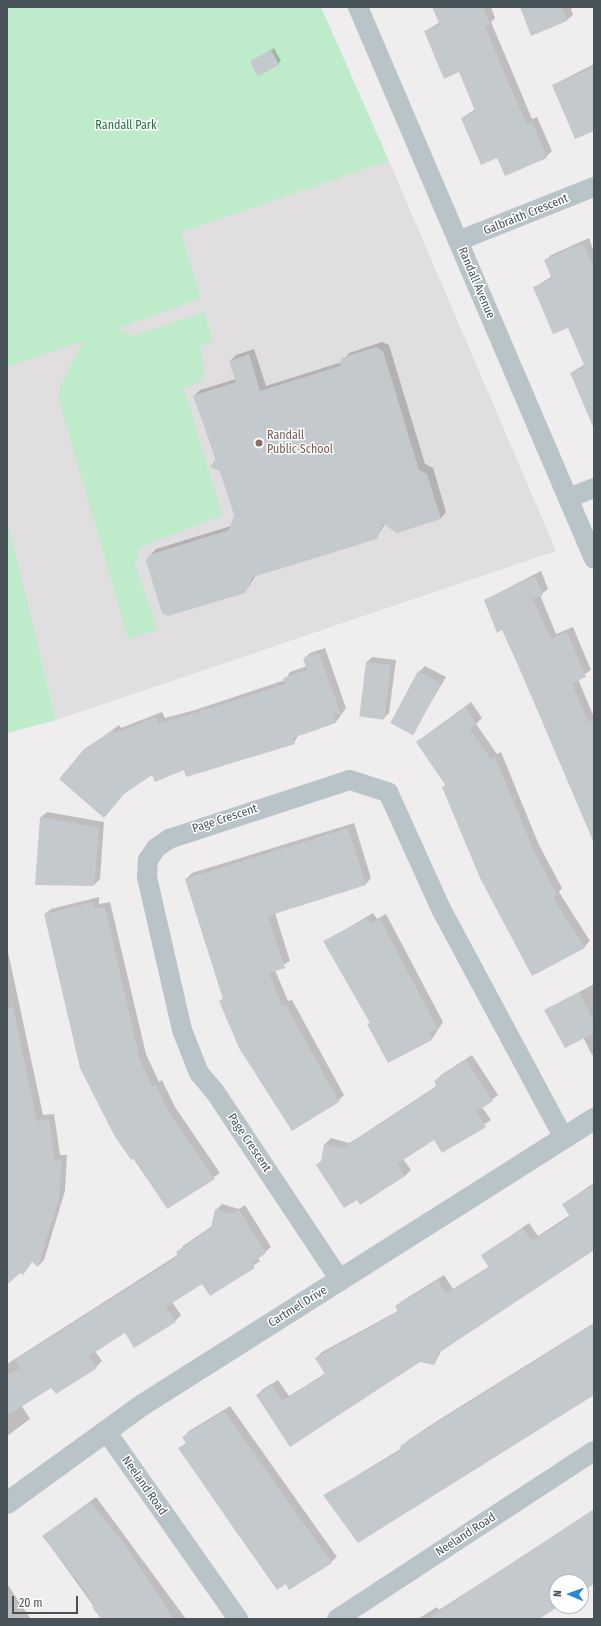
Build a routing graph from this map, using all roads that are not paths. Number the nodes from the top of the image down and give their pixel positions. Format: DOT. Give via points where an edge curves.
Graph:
graph roads {
  1 [pos="358,7"];
  2 [pos="594,187"];
  3 [pos="458,241"];
  4 [pos="594,488"];
  5 [pos="568,498"];
  6 [pos="594,559"];
  7 [pos="594,1119"];
  8 [pos="564,1138"];
  9 [pos="340,1280"];
  10 [pos="106,1431"];
  11 [pos="594,1451"];
  12 [pos="7,1503"];
  13 [pos="238,1619"];
  14 [pos="337,1619"];
  1 -- 3 [label="street, Randall Avenue"];
  2 -- 3 [label="street, Galbraith Crescent"];
  3 -- 5 [label="street, Randall Avenue"];
  4 -- 5 [label="street"];
  5 -- 6 [label="street, Randall Avenue"];
  7 -- 8 [label="street, Cartmel Drive"];
  8 -- 9 [label="street, Cartmel Drive"];
  8 -- 9 [label="street, Page Crescent" via="441,909 388,792 350,780 169,838 156,848 148,860 147,877 184,1037 199,1073 216,1092"];
  9 -- 10 [label="street, Cartmel Drive"];
  10 -- 12 [label="street, Cartmel Drive"];
  10 -- 13 [label="street, Neeland Road"];
  11 -- 14 [label="street, Neeland Road"];
}
